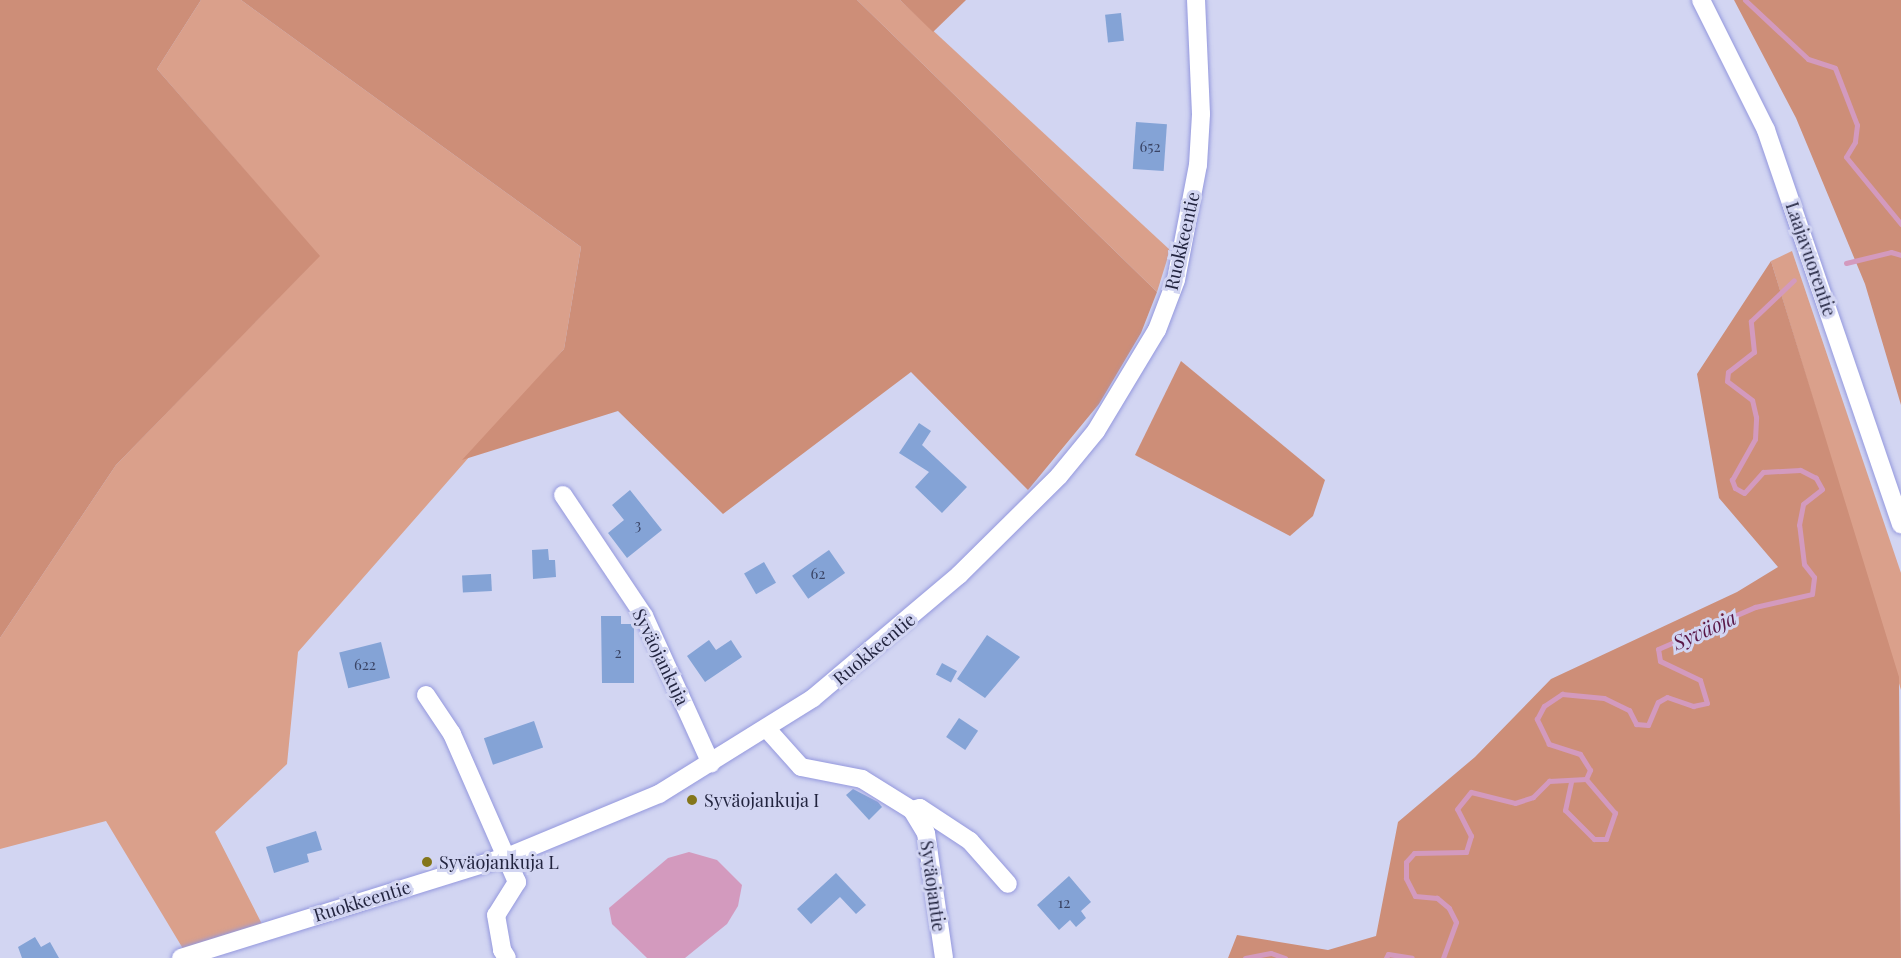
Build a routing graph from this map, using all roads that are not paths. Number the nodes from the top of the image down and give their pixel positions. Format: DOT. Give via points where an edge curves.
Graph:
graph roads {
  1 [pos="1196,0"];
  2 [pos="1701,0"];
  3 [pos="563,495"];
  4 [pos="1901,525"];
  5 [pos="426,696"];
  6 [pos="767,729"];
  7 [pos="711,764"];
  8 [pos="912,810"];
  9 [pos="509,856"];
  10 [pos="1008,884"];
  11 [pos="181,958"];
  12 [pos="507,958"];
  13 [pos="944,958"];
  1 -- 6 [label="street, Ruokkeentie" via="1201,114 1189,229 1157,330 1128,382 1096,431 1017,520 856,666"];
  2 -- 4 [label="street, Laajavuorentie" via="1766,130"];
  3 -- 7 [label="street, Syväojankuja" via="644,616"];
  5 -- 9 [label="street" via="453,734 484,812"];
  6 -- 7 [label="street, Ruokkeentie"];
  6 -- 8 [label="street, Syväojantie" via="801,767 862,779"];
  7 -- 9 [label="street, Ruokkeentie" via="659,794"];
  8 -- 10 [label="street" via="920,808 970,841"];
  8 -- 13 [label="street, Syväojantie" via="926,833"];
  9 -- 11 [label="street, Ruokkeentie"];
  9 -- 12 [label="street" via="517,882 496,915"];
}
